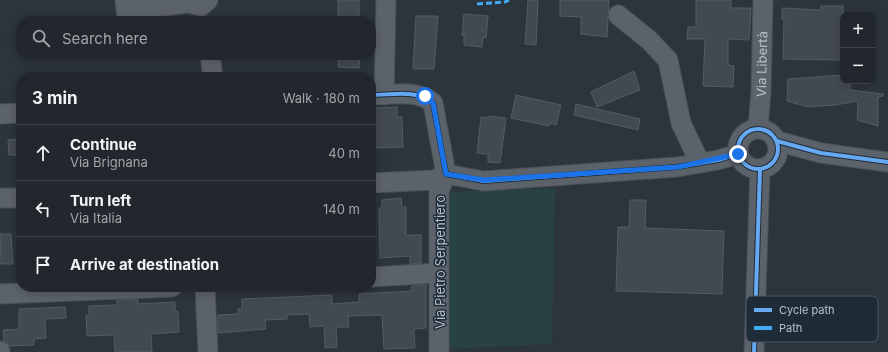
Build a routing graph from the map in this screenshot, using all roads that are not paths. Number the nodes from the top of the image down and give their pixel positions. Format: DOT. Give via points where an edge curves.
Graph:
graph roads {
  1 [pos="124,0"];
  2 [pos="386,0"];
  3 [pos="763,0"];
  4 [pos="204,9"];
  5 [pos="618,15"];
  6 [pos="211,60"];
  7 [pos="212,72"];
  8 [pos="377,95"];
  9 [pos="16,113"];
  10 [pos="0,114"];
  11 [pos="758,128"];
  12 [pos="777,141"];
  13 [pos="821,153"];
  14 [pos="738,154"];
  15 [pos="888,162"];
  16 [pos="700,163"];
  17 [pos="767,166"];
  18 [pos="446,174"];
  19 [pos="376,183"];
  20 [pos="0,198"];
  21 [pos="16,198"];
  22 [pos="439,273"];
  23 [pos="376,277"];
  24 [pos="49,292"];
  25 [pos="205,292"];
  26 [pos="0,294"];
  27 [pos="758,296"];
  28 [pos="755,342"];
  29 [pos="208,352"];
  30 [pos="439,352"];
  31 [pos="754,352"];
  1 -- 4 [label="street" via="126,11 188,3"];
  2 -- 8 [label="street"];
  3 -- 11 [label="street, Via Libertà"];
  5 -- 16 [label="street" via="649,40 668,60 681,123"];
  6 -- 7 [label="street"];
  8 -- 18 [label="street" via="415,94 425,96 433,103"];
  9 -- 10 [label="street"];
  11 -- 12 [label="street" via="770,132"];
  11 -- 14 [label="street" via="742,136"];
  12 -- 13 [label="street"];
  12 -- 17 [label="street" via="778,153"];
  13 -- 15 [label="street"];
  13 -- 17 [label="street"];
  14 -- 16 [label="street"];
  14 -- 17 [label="street" via="747,166"];
  16 -- 18 [label="street" via="678,167 484,180"];
  17 -- 27 [label="street"];
  18 -- 19 [label="street" via="434,180"];
  18 -- 22 [label="street, Via Pietro Serpentiero" via="439,191"];
  20 -- 21 [label="street"];
  22 -- 23 [label="street"];
  22 -- 30 [label="street, Via Pietro Serpentiero"];
  24 -- 26 [label="street"];
  25 -- 29 [label="street"];
  28 -- 31 [label="street"];
}
